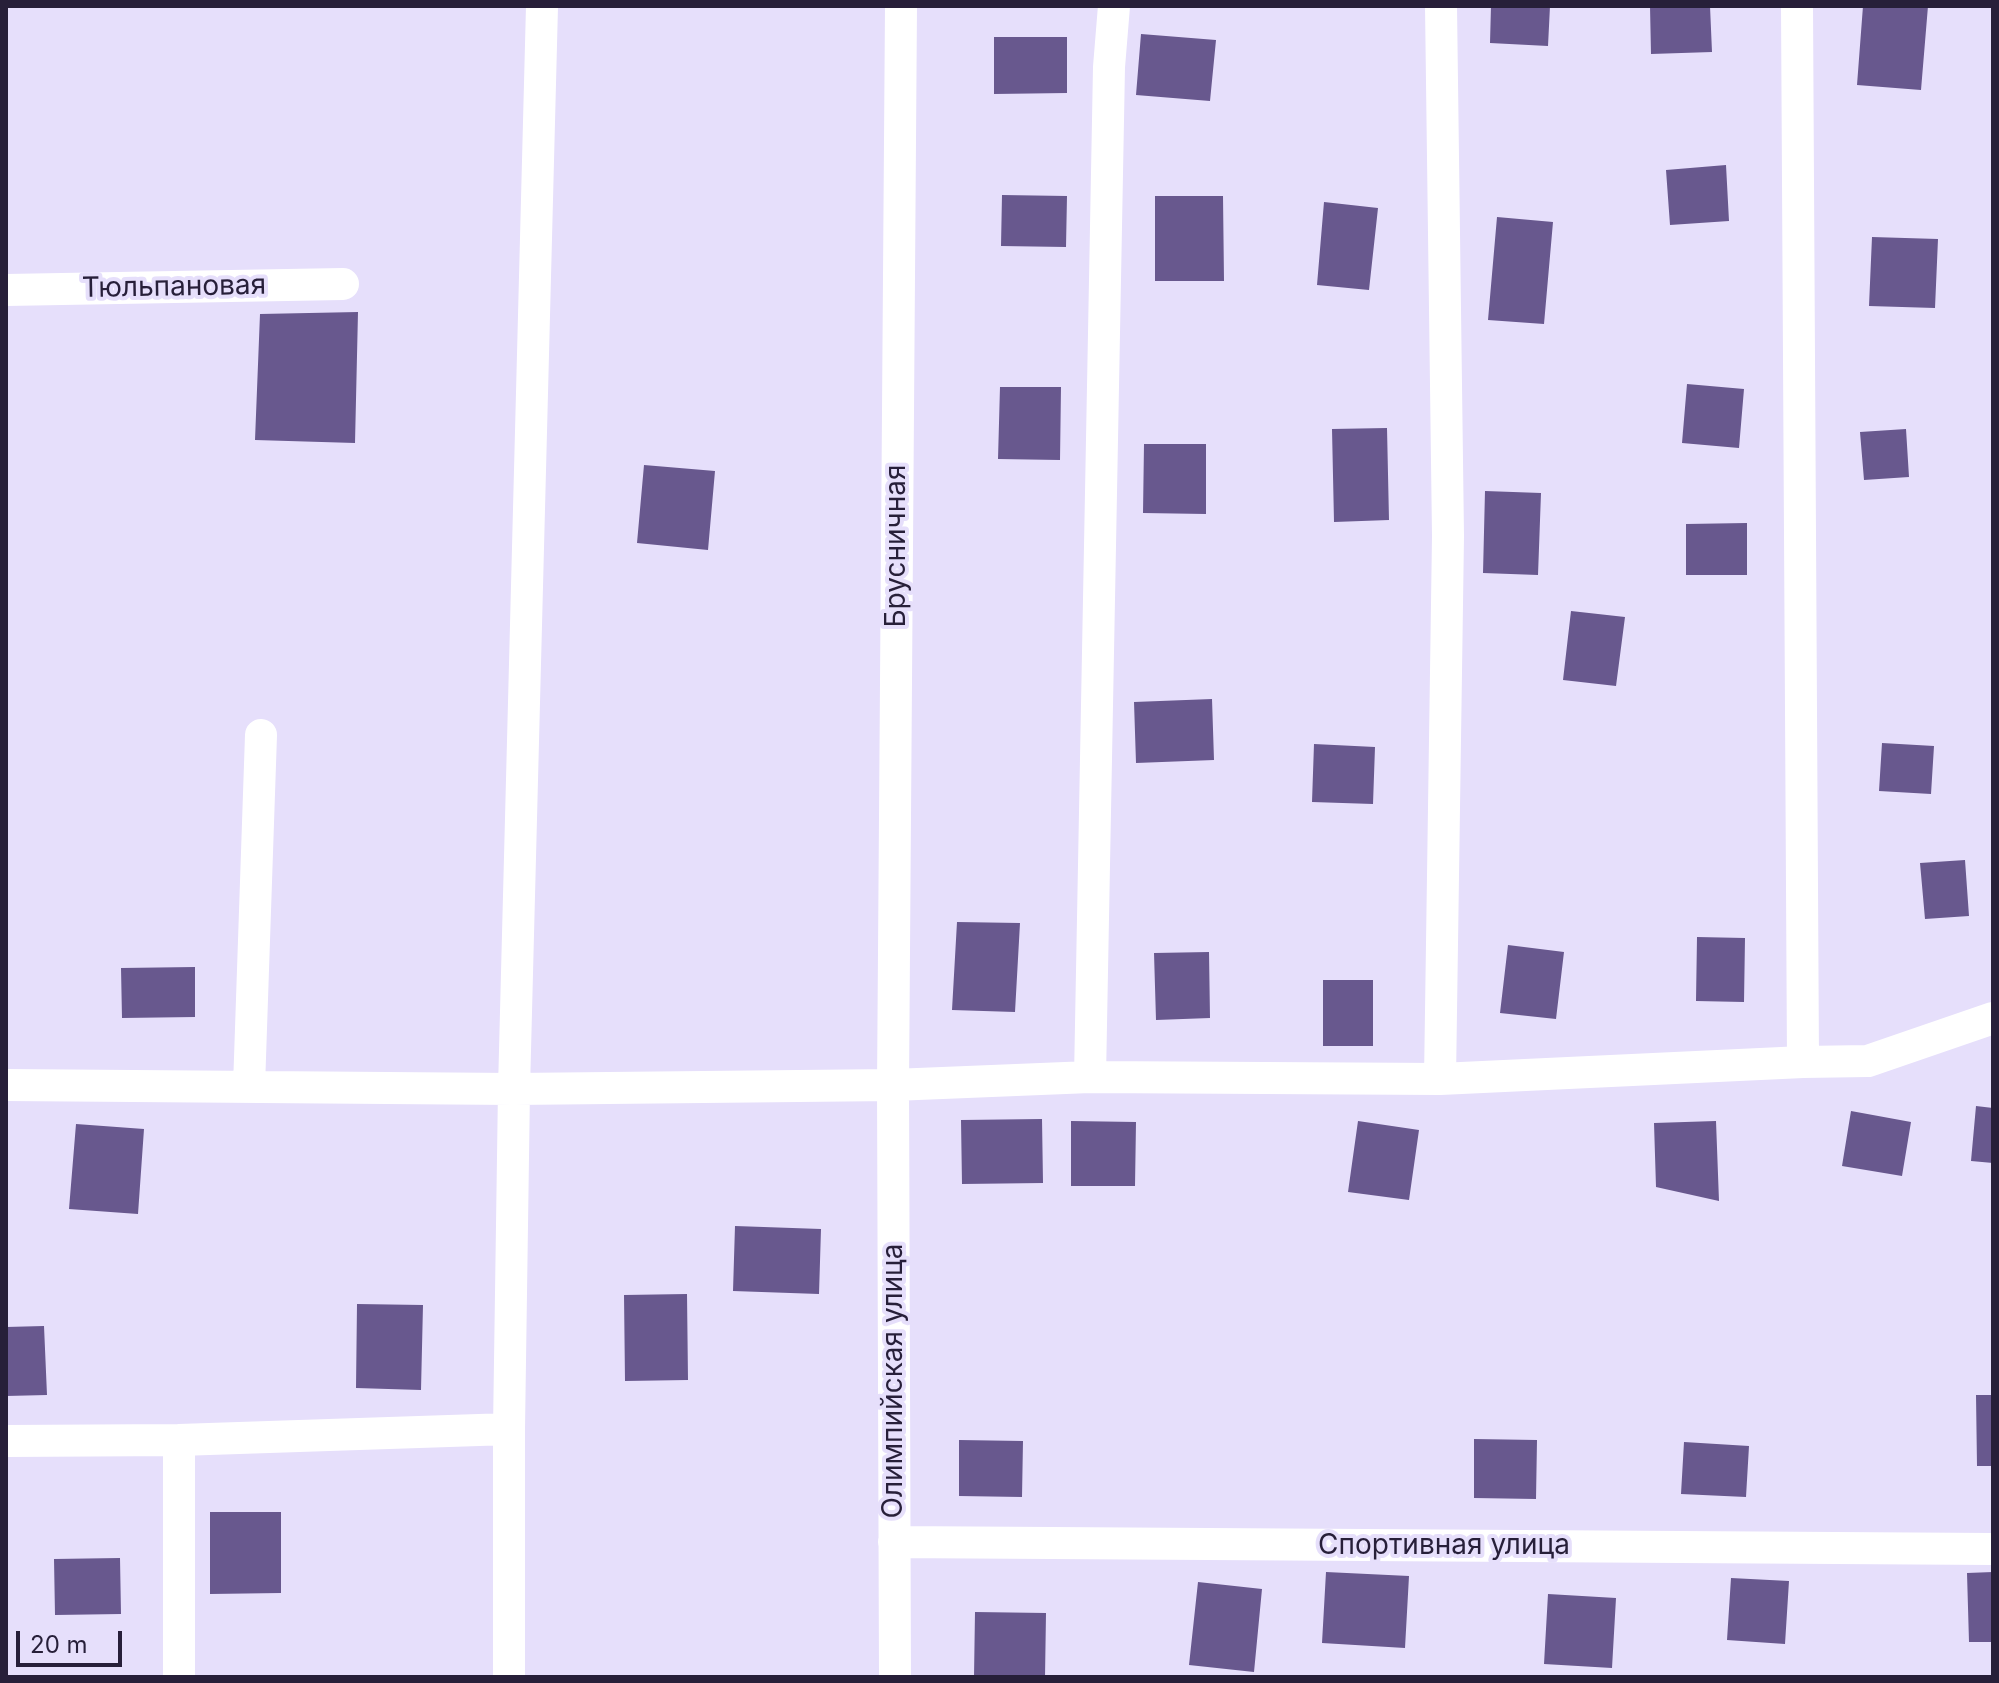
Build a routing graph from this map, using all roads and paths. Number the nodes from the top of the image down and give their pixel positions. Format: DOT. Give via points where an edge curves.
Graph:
graph roads {
  1 [pos="542,6"];
  2 [pos="901,6"];
  3 [pos="1114,6"];
  4 [pos="1441,6"];
  5 [pos="1797,6"];
  6 [pos="343,284"];
  7 [pos="6,290"];
  8 [pos="261,735"];
  9 [pos="1993,1018"];
  10 [pos="1803,1062"];
  11 [pos="1090,1077"];
  12 [pos="1440,1079"];
  13 [pos="6,1085"];
  14 [pos="893,1085"];
  15 [pos="249,1087"];
  16 [pos="514,1089"];
  17 [pos="509,1429"];
  18 [pos="179,1440"];
  19 [pos="6,1441"];
  20 [pos="894,1542"];
  21 [pos="1993,1549"];
  22 [pos="179,1677"];
  23 [pos="509,1677"];
  24 [pos="895,1677"];
  1 -- 16 [label="street"];
  2 -- 14 [label="street, Брусничная"];
  3 -- 11 [label="street"];
  4 -- 12 [label="street" via="1448,536"];
  5 -- 10 [label="street"];
  6 -- 7 [label="street, Тюльпановая"];
  8 -- 15 [label="street"];
  9 -- 10 [label="street" via="1868,1061"];
  10 -- 12 [label="street"];
  11 -- 12 [label="street"];
  11 -- 14 [label="street"];
  13 -- 15 [label="street"];
  14 -- 16 [label="street"];
  14 -- 20 [label="street, Олимпийская улица"];
  15 -- 16 [label="street"];
  16 -- 17 [label="street"];
  17 -- 18 [label="street"];
  17 -- 23 [label="street"];
  18 -- 19 [label="street"];
  18 -- 22 [label="street"];
  20 -- 21 [label="street, Спортивная улица"];
  20 -- 24 [label="street, Олимпийская улица"];
}
